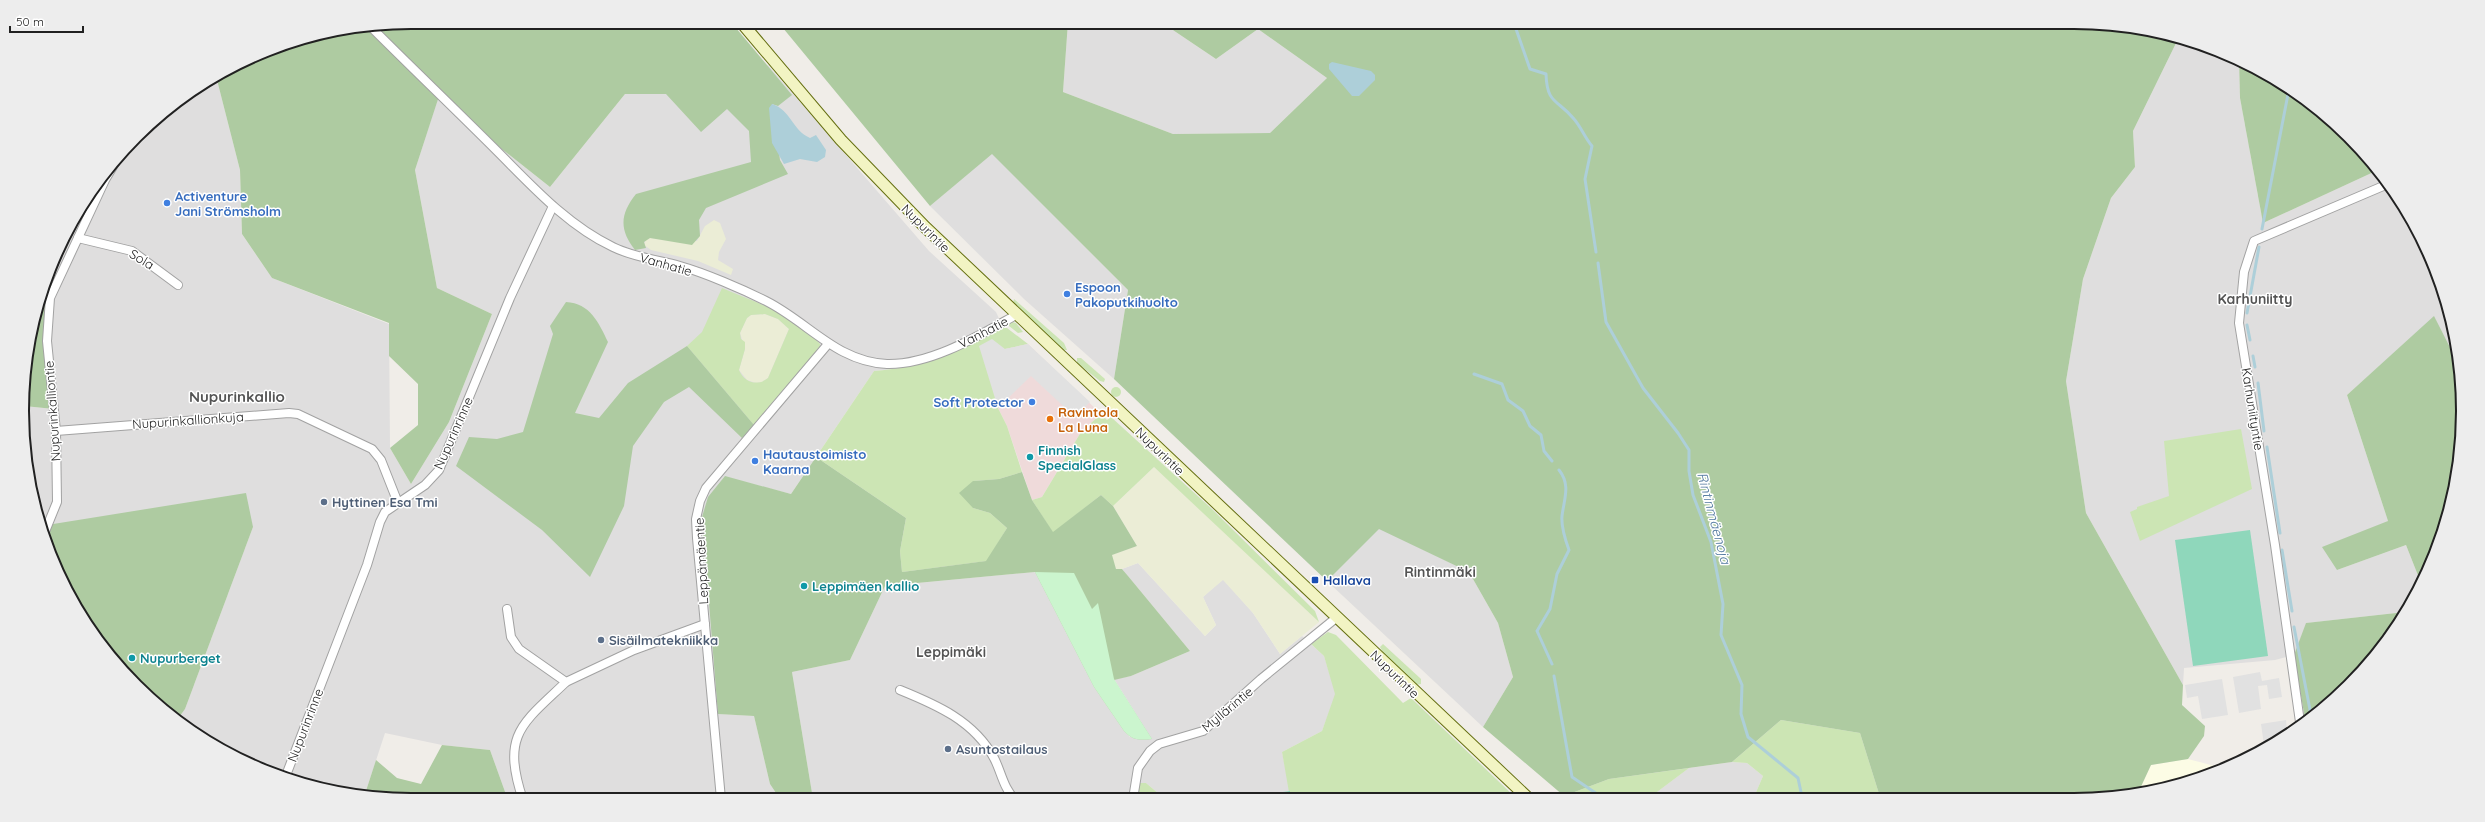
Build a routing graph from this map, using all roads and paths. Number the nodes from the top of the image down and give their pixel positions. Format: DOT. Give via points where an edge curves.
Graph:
graph roads {
  1 [pos="746,29"];
  2 [pos="375,31"];
  3 [pos="108,178"];
  4 [pos="2383,186"];
  5 [pos="553,206"];
  6 [pos="78,238"];
  7 [pos="178,285"];
  8 [pos="1016,315"];
  9 [pos="828,344"];
  10 [pos="56,431"];
  11 [pos="398,503"];
  12 [pos="47,527"];
  13 [pos="507,608"];
  14 [pos="1336,618"];
  15 [pos="705,624"];
  16 [pos="566,682"];
  17 [pos="900,690"];
  18 [pos="2300,719"];
  19 [pos="287,773"];
  20 [pos="521,793"];
  21 [pos="720,793"];
  22 [pos="1010,793"];
  23 [pos="1134,793"];
  24 [pos="1523,793"];
  1 -- 8 [label="main road, Nupurintie" via="841,140 924,227"];
  2 -- 5 [label="street, Vanhatie"];
  3 -- 6 [label="street, Nupurinkalliontie"];
  4 -- 18 [label="street, Karhuniityntie" via="2254,241 2244,272 2239,323 2275,545"];
  5 -- 9 [label="street, Vanhatie" via="612,247 683,267 765,300 807,326"];
  5 -- 11 [label="street, Nupurinrinne" via="510,298 439,470 425,485"];
  6 -- 7 [label="street, Sola" via="132,251"];
  6 -- 10 [label="street, Nupurinkalliontie" via="50,298 47,316"];
  8 -- 9 [label="street, Vanhatie" via="976,338 914,360 890,364 859,359"];
  8 -- 14 [label="main road, Nupurintie"];
  9 -- 15 [label="street, Leppämäentie" via="718,473 700,500 696,538"];
  10 -- 11 [label="street, Nupurinkallionkuja" via="289,412 372,449 381,460"];
  10 -- 12 [label="street, Nupurinkalliontie" via="57,502"];
  11 -- 19 [label="street, Nupurinrinne" via="385,512 380,522 367,566"];
  13 -- 16 [label="street" via="511,637 519,649"];
  14 -- 23 [label="street, Myllärintie" via="1203,732 1159,744 1150,751 1135,775"];
  14 -- 24 [label="main road, Nupurintie"];
  15 -- 16 [label="street" via="634,650"];
  15 -- 21 [label="street, Leppämäentie"];
  16 -- 20 [label="street" via="533,711 518,735 514,765"];
  17 -- 22 [label="street" via="936,705 976,734 994,759"];
}
